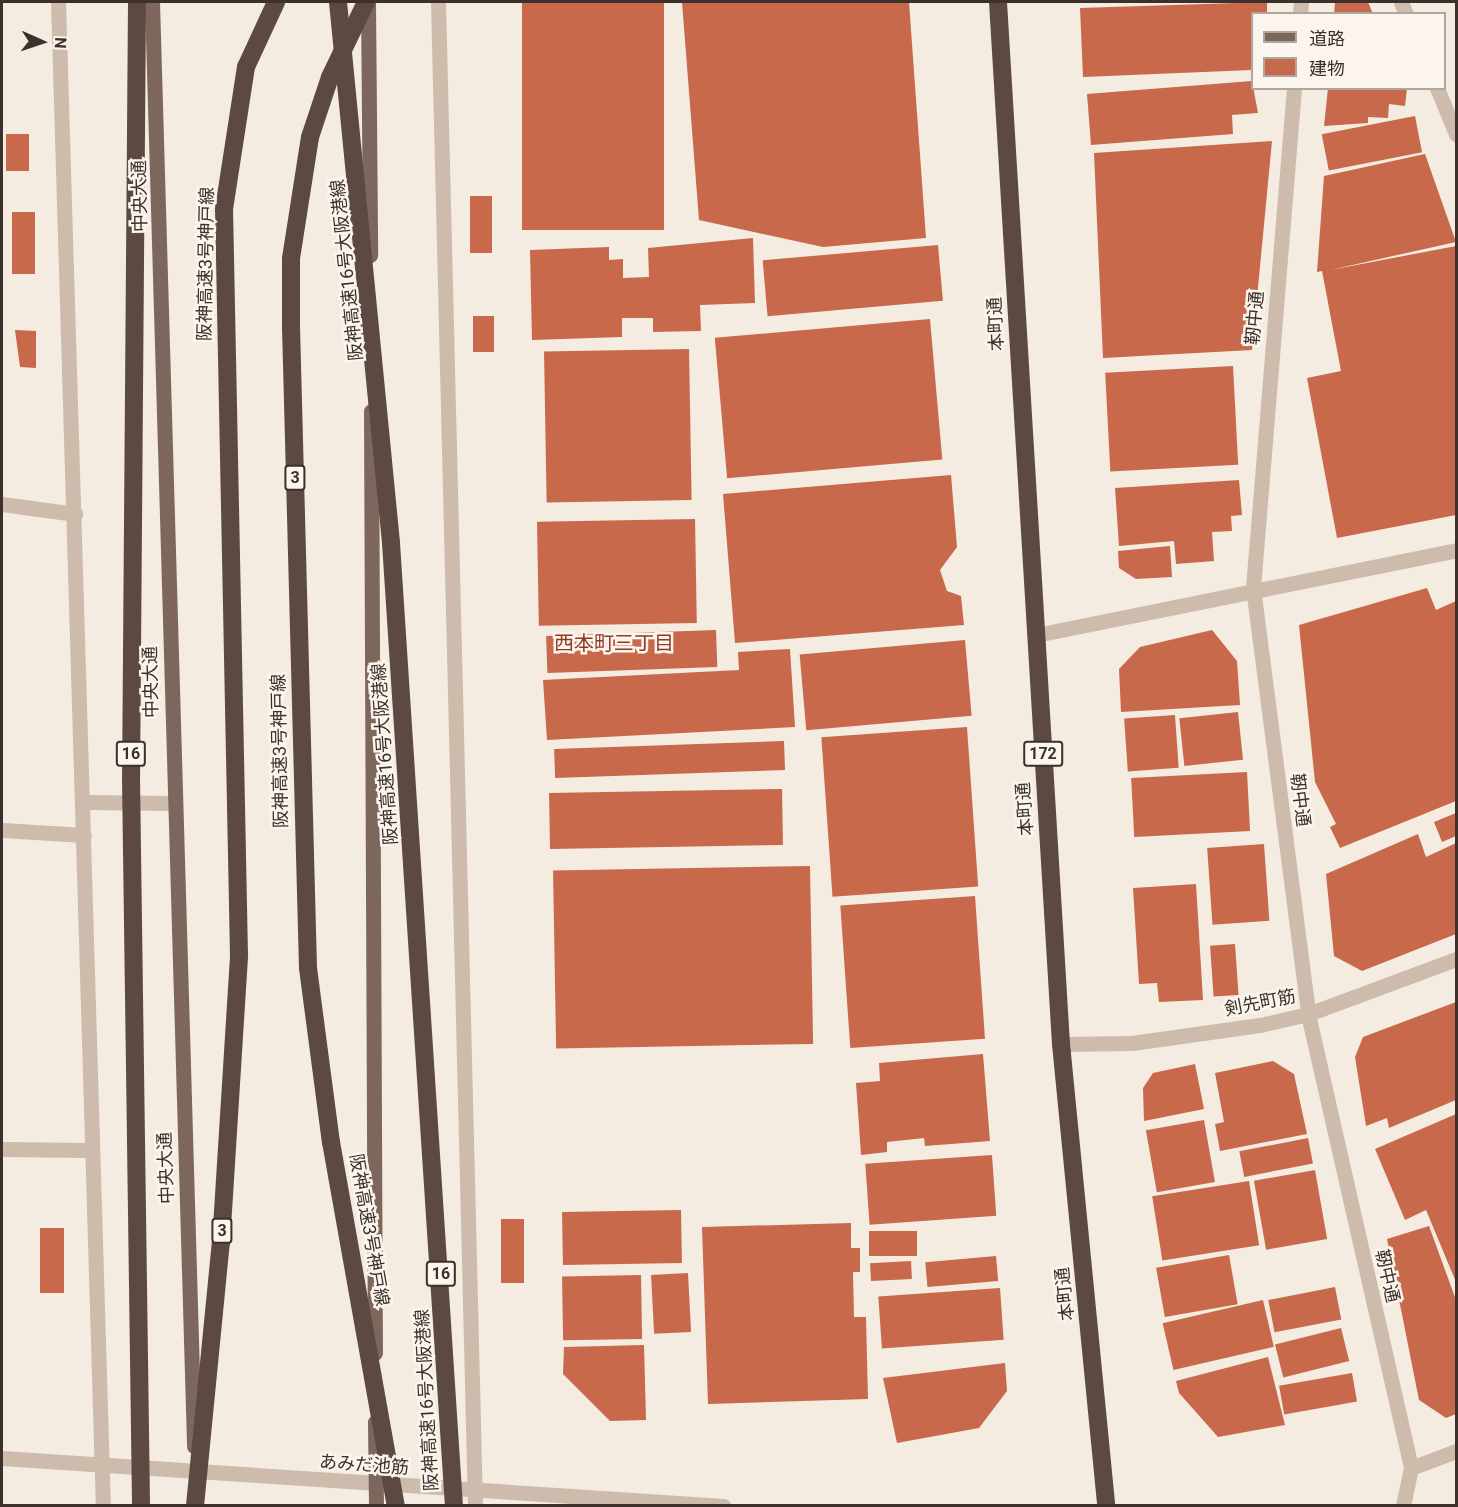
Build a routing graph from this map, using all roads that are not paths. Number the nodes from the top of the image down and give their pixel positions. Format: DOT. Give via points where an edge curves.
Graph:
graph roads {
  1 [pos="58,2"];
  2 [pos="137,2"];
  3 [pos="152,2"];
  4 [pos="276,2"];
  5 [pos="338,2"];
  6 [pos="367,2"];
  7 [pos="438,2"];
  8 [pos="998,2"];
  9 [pos="344,48"];
  10 [pos="1294,90"];
  11 [pos="1438,90"];
  12 [pos="1456,134"];
  13 [pos="2,504"];
  14 [pos="75,514"];
  15 [pos="1456,550"];
  16 [pos="1253,588"];
  17 [pos="1036,635"];
  18 [pos="84,802"];
  19 [pos="173,803"];
  20 [pos="2,830"];
  21 [pos="84,835"];
  22 [pos="1456,959"];
  23 [pos="1308,1014"];
  24 [pos="1061,1044"];
  25 [pos="2,1149"];
  26 [pos="88,1150"];
  27 [pos="1456,1451"];
  28 [pos="2,1458"];
  29 [pos="102,1468"];
  30 [pos="1412,1468"];
  31 [pos="195,1473"];
  32 [pos="376,1486"];
  33 [pos="475,1499"];
  34 [pos="684,1504"];
  35 [pos="103,1506"];
  36 [pos="141,1506"];
  37 [pos="195,1506"];
  38 [pos="376,1506"];
  39 [pos="396,1506"];
  40 [pos="454,1506"];
  41 [pos="723,1506"];
  42 [pos="1106,1506"];
  43 [pos="1403,1506"];
  1 -- 14 [label="street"];
  2 -- 36 [label="highway, 16, bridge" via="131,813"];
  3 -- 19 [label="main road, 中央大通"];
  4 -- 37 [label="highway, 阪神高速3号神戸線 / 3, bridge" via="246,67 224,209 239,956 221,1243"];
  5 -- 9 [label="highway, 阪神高速16号大阪港線 / 16, bridge"];
  6 -- 9 [label="highway, 阪神高速3号神戸線 / 3, bridge"];
  6 -- 32 [label="main road"];
  7 -- 33 [label="street"];
  8 -- 17 [label="highway, 本町通 / 172"];
  9 -- 39 [label="highway, 阪神高速3号神戸線 / 3, bridge" via="310,136 291,259 303,845 308,968 331,1142"];
  9 -- 40 [label="highway, 阪神高速16号大阪港線 / 16, bridge" via="391,543"];
  10 -- 16 [label="street, 靭中通"];
  11 -- 12 [label="street"];
  13 -- 14 [label="street"];
  14 -- 18 [label="street"];
  15 -- 16 [label="street"];
  16 -- 17 [label="street"];
  16 -- 23 [label="street, 靭中通"];
  17 -- 24 [label="highway, 本町通 / 172"];
  18 -- 19 [label="street"];
  18 -- 21 [label="street"];
  19 -- 31 [label="main road, 中央大通"];
  20 -- 21 [label="street"];
  21 -- 26 [label="street"];
  22 -- 23 [label="street, 剣先町筋"];
  23 -- 24 [label="street, 剣先町筋" via="1132,1043"];
  23 -- 30 [label="street, 靭中通"];
  24 -- 42 [label="highway, 本町通 / 172"];
  25 -- 26 [label="street"];
  26 -- 29 [label="street"];
  27 -- 30 [label="street"];
  28 -- 29 [label="street, あみだ池筋"];
  29 -- 31 [label="street, あみだ池筋"];
  29 -- 35 [label="street"];
  30 -- 43 [label="street, 靭中通"];
  31 -- 32 [label="street, あみだ池筋"];
  31 -- 37 [label="main road, 中央大通"];
  32 -- 33 [label="street, あみだ池筋"];
  32 -- 38 [label="main road"];
  33 -- 34 [label="street, あみだ池筋"];
  34 -- 41 [label="street, あみだ池筋"];
}
